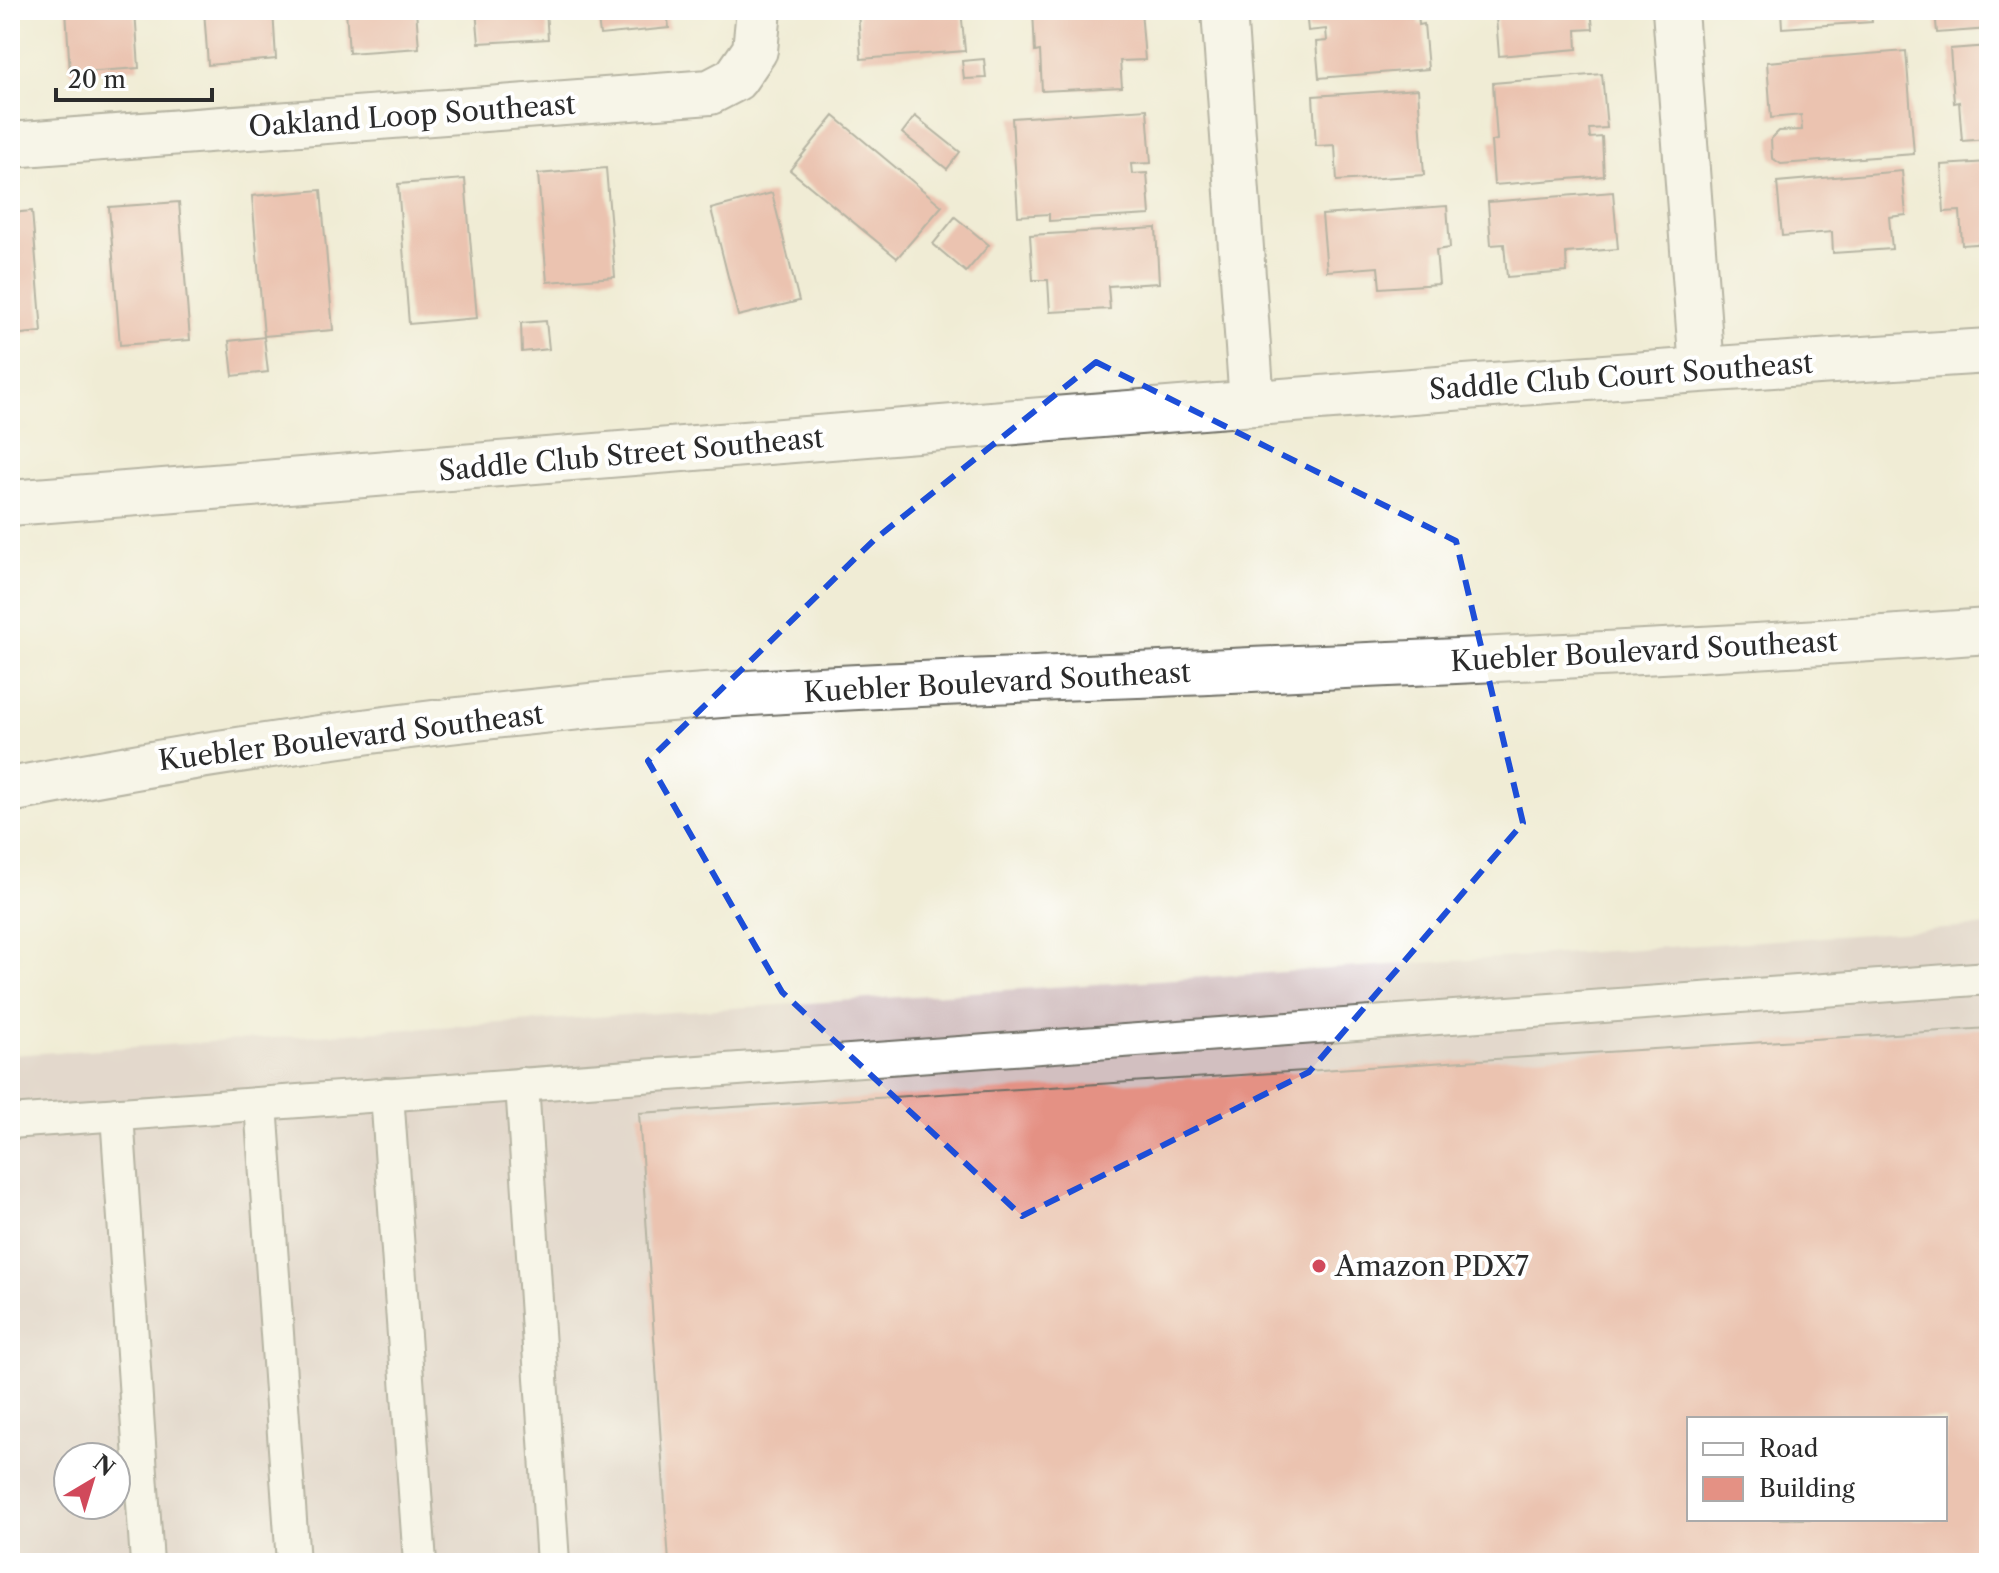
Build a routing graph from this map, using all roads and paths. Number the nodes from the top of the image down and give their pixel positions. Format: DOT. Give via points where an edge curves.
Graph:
graph roads {
  1 [pos="759,10"];
  2 [pos="1224,10"];
  3 [pos="1675,10"];
  4 [pos="10,145"];
  5 [pos="1989,351"];
  6 [pos="1702,369"];
  7 [pos="1252,403"];
  8 [pos="10,503"];
  9 [pos="1989,631"];
  10 [pos="10,790"];
  11 [pos="1989,978"];
  12 [pos="522,1084"];
  13 [pos="387,1094"];
  14 [pos="261,1104"];
  15 [pos="117,1114"];
  16 [pos="10,1122"];
  17 [pos="147,1563"];
  18 [pos="293,1563"];
  19 [pos="420,1563"];
  20 [pos="553,1563"];
  1 -- 4 [label="street, Oakland Loop Southeast" via="755,50 735,79 710,92"];
  2 -- 7 [label="street"];
  3 -- 6 [label="street"];
  5 -- 6 [label="street, Saddle Club Court Southeast"];
  6 -- 7 [label="street, Saddle Club Court Southeast"];
  7 -- 8 [label="street, Saddle Club Street Southeast"];
  9 -- 10 [label="street, Kuebler Boulevard Southeast" via="690,697 292,741"];
  11 -- 12 [label="lane"];
  12 -- 13 [label="lane"];
  12 -- 20 [label="lane"];
  13 -- 14 [label="lane"];
  13 -- 19 [label="lane"];
  14 -- 15 [label="lane"];
  14 -- 18 [label="lane"];
  15 -- 16 [label="lane"];
  15 -- 17 [label="lane"];
}
